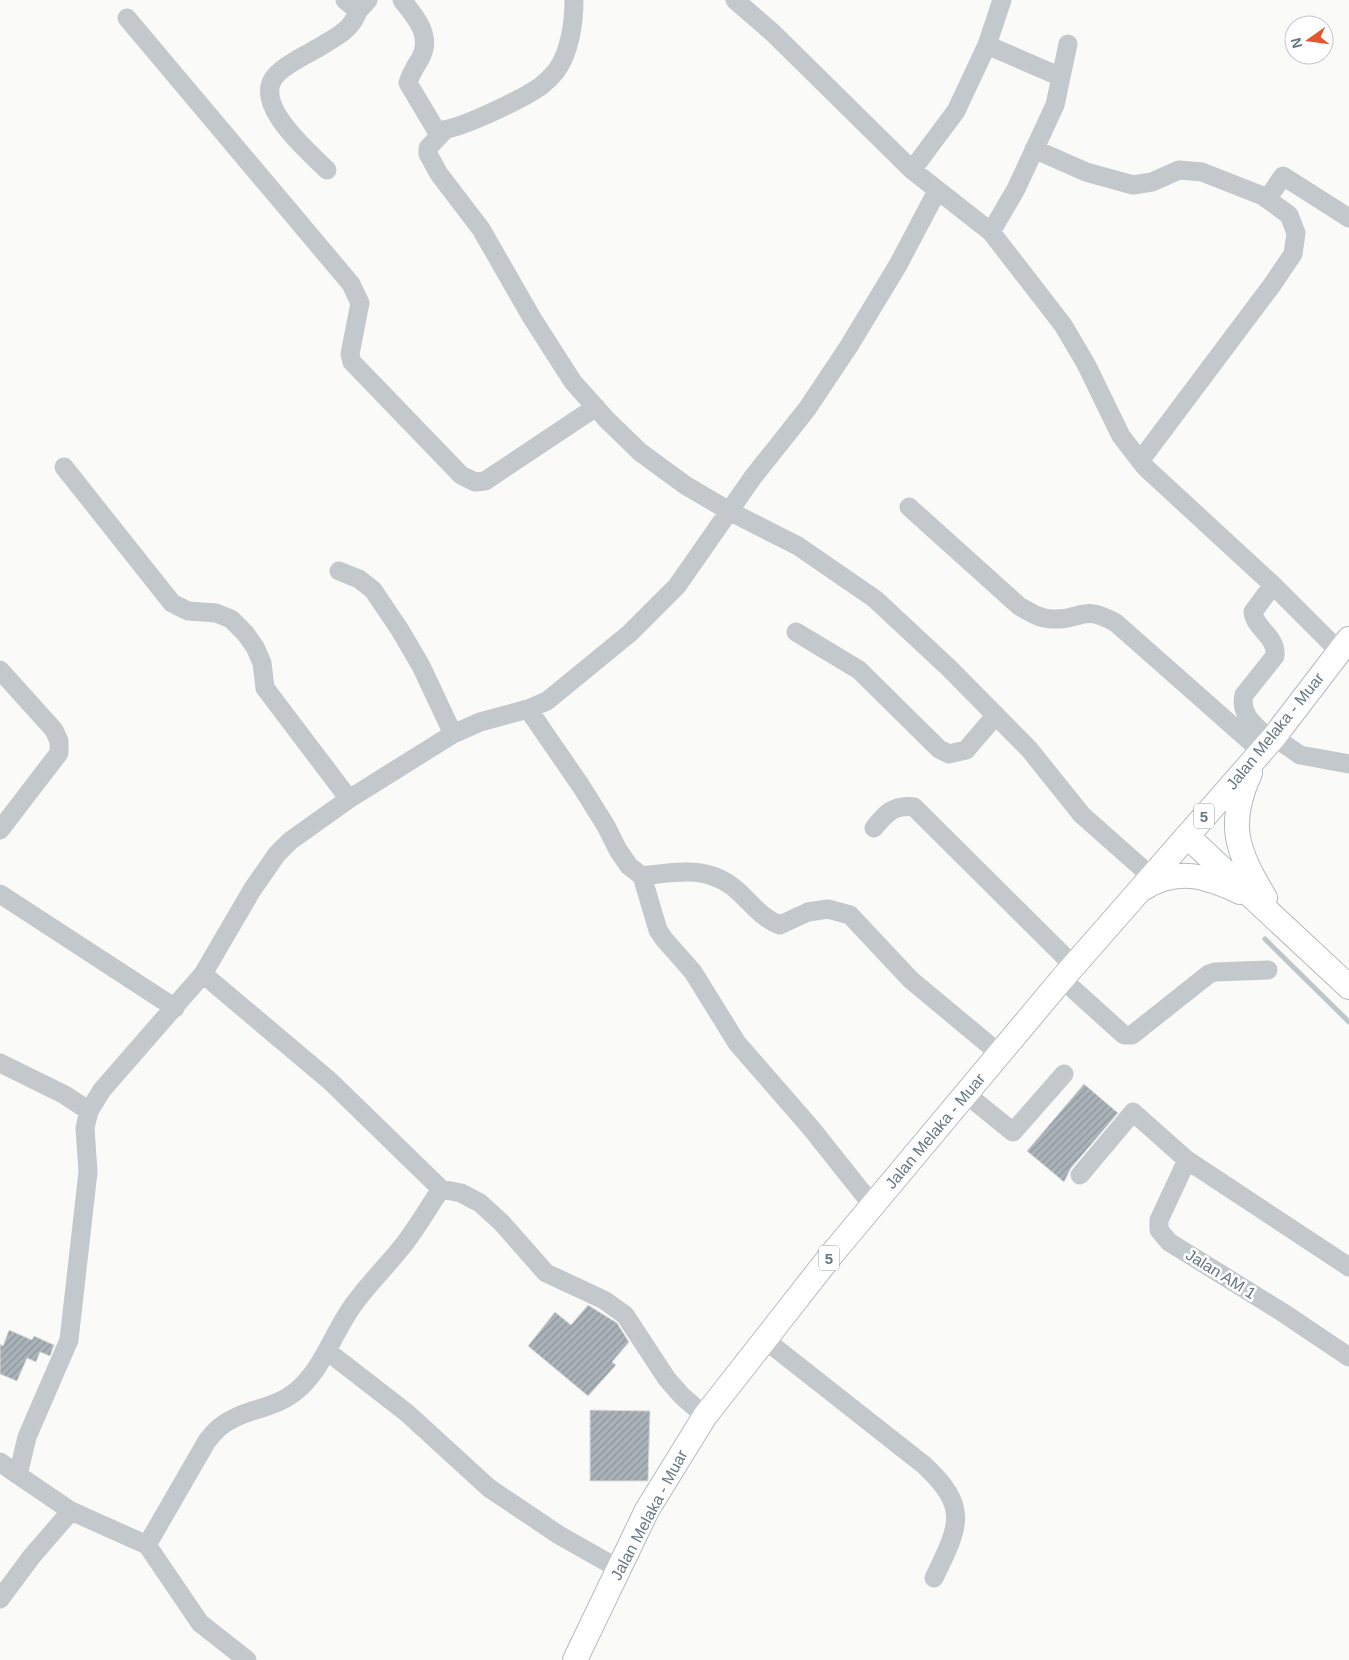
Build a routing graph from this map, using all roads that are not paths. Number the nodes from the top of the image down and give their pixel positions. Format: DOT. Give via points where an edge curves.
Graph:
graph roads {
  1 [pos="402,0"];
  2 [pos="574,0"];
  3 [pos="735,0"];
  4 [pos="1002,0"];
  5 [pos="357,4"];
  6 [pos="127,18"];
  7 [pos="986,44"];
  8 [pos="1068,44"];
  9 [pos="1061,77"];
  10 [pos="443,132"];
  11 [pos="1034,149"];
  12 [pos="327,170"];
  13 [pos="912,170"];
  14 [pos="937,191"];
  15 [pos="1267,199"];
  16 [pos="1349,218"];
  17 [pos="991,232"];
  18 [pos="596,408"];
  19 [pos="1140,460"];
  20 [pos="64,467"];
  21 [pos="909,507"];
  22 [pos="729,511"];
  23 [pos="339,571"];
  24 [pos="1273,585"];
  25 [pos="796,632"];
  26 [pos="1344,645"];
  27 [pos="0,670"];
  28 [pos="528,710"];
  29 [pos="996,715"];
  30 [pos="1246,728"];
  31 [pos="453,734"];
  32 [pos="1266,746"];
  33 [pos="1349,764"];
  34 [pos="349,799"];
  35 [pos="874,828"];
  36 [pos="0,830"];
  37 [pos="1187,836"];
  38 [pos="642,876"];
  39 [pos="1145,884"];
  40 [pos="0,894"];
  41 [pos="1253,897"];
  42 [pos="1278,921"];
  43 [pos="1268,970"];
  44 [pos="1068,973"];
  45 [pos="203,974"];
  46 [pos="1349,987"];
  47 [pos="175,1008"];
  48 [pos="1000,1054"];
  49 [pos="0,1062"];
  50 [pos="1064,1074"];
  51 [pos="966,1094"];
  52 [pos="89,1111"];
  53 [pos="1187,1160"];
  54 [pos="1080,1175"];
  55 [pos="441,1189"];
  56 [pos="873,1206"];
  57 [pos="1349,1267"];
  58 [pos="764,1339"];
  59 [pos="327,1352"];
  60 [pos="1349,1357"];
  61 [pos="705,1416"];
  62 [pos="0,1462"];
  63 [pos="18,1475"];
  64 [pos="71,1511"];
  65 [pos="147,1545"];
  66 [pos="619,1569"];
  67 [pos="934,1578"];
  68 [pos="0,1599"];
  69 [pos="247,1660"];
  70 [pos="575,1660"];
  1 -- 10 [label="street" via="424,31 425,45 408,83 436,130"];
  2 -- 10 [label="street" via="574,16 565,53 557,70 542,86"];
  3 -- 13 [label="street" via="773,33"];
  4 -- 7 [label="street"];
  5 -- 12 [label="street" via="355,19 342,34 291,64 269,85 269,98 275,113"];
  6 -- 18 [label="street" via="352,284 360,303 350,354 352,362 462,475 474,482 485,481"];
  7 -- 9 [label="street"];
  7 -- 13 [label="street" via="956,111"];
  8 -- 9 [label="street"];
  9 -- 11 [label="street" via="1055,105"];
  10 -- 18 [label="street" via="428,148 439,174 481,229 573,382"];
  11 -- 15 [label="street" via="1086,172 1133,185 1152,182 1179,170 1202,172"];
  11 -- 17 [label="street"];
  13 -- 14 [label="street"];
  14 -- 17 [label="street"];
  14 -- 22 [label="street" via="898,265 843,354 807,409"];
  15 -- 16 [label="street" via="1283,176"];
  15 -- 19 [label="street" via="1289,215 1296,233 1293,254"];
  17 -- 19 [label="street" via="1063,325 1121,436"];
  18 -- 22 [label="street" via="640,452 685,485"];
  19 -- 24 [label="street"];
  20 -- 34 [label="street" via="172,603 188,611 216,613 231,619 245,633 262,663 265,688"];
  21 -- 30 [label="street" via="1019,606 1053,620 1085,612 1101,614"];
  22 -- 28 [label="street" via="677,586 630,633 547,701"];
  22 -- 29 [label="street" via="798,546 875,598"];
  23 -- 31 [label="street" via="373,590 420,666"];
  24 -- 26 [label="street"];
  24 -- 30 [label="street" via="1253,612 1275,650 1271,662 1244,695"];
  25 -- 29 [label="street" via="859,670 939,749 949,754 966,750"];
  26 -- 32 [label="main road, Jalan Melaka - Muar / 5"];
  27 -- 36 [label="street" via="54,730 59,740 59,753"];
  28 -- 31 [label="street" via="480,722"];
  28 -- 38 [label="street" via="581,786 618,850 629,866"];
  29 -- 39 [label="street"];
  30 -- 32 [label="street"];
  31 -- 34 [label="street"];
  32 -- 33 [label="street"];
  32 -- 37 [label="main road, Jalan Melaka - Muar / 5"];
  32 -- 42 [label="main road" via="1241,793 1236,815 1238,842 1246,867"];
  34 -- 45 [label="street" via="290,841 278,854 252,890"];
  35 -- 44 [label="street" via="887,812 904,806 914,807"];
  37 -- 39 [label="main road, Jalan Melaka - Muar / 5"];
  37 -- 41 [label="main road"];
  38 -- 48 [label="street" via="687,871 702,872 728,881 768,921 780,925 808,912 828,909 850,915 911,980"];
  38 -- 56 [label="street" via="658,930 664,939 693,972 737,1043"];
  39 -- 41 [label="main road" via="1172,876 1196,876 1220,882"];
  39 -- 44 [label="main road, Jalan Melaka - Muar / 5"];
  40 -- 47 [label="street"];
  41 -- 42 [label="main road"];
  42 -- 46 [label="main road"];
  43 -- 44 [label="street" via="1209,974 1132,1035 1124,1035"];
  44 -- 48 [label="main road, Jalan Melaka - Muar / 5"];
  45 -- 47 [label="street"];
  45 -- 55 [label="street" via="330,1081"];
  47 -- 52 [label="street" via="102,1090"];
  48 -- 51 [label="main road, Jalan Melaka - Muar / 5"];
  49 -- 52 [label="street"];
  50 -- 51 [label="street" via="1013,1132"];
  51 -- 56 [label="main road, Jalan Melaka - Muar / 5"];
  52 -- 63 [label="street" via="85,1128 88,1172 73,1321 69,1340 27,1437"];
  53 -- 54 [label="street" via="1133,1112"];
  53 -- 57 [label="street"];
  53 -- 60 [label="street, Jalan AM 1" via="1159,1220 1159,1230 1169,1242"];
  55 -- 59 [label="street" via="405,1244 354,1303"];
  55 -- 61 [label="street" via="461,1193 480,1203 546,1273 604,1300 625,1316 666,1379"];
  56 -- 58 [label="main road, Jalan Melaka - Muar / 5"];
  58 -- 61 [label="main road, Jalan Melaka - Muar / 5"];
  58 -- 67 [label="street" via="943,1483 954,1502 956,1523"];
  59 -- 65 [label="street" via="296,1392 275,1405 220,1426 207,1441"];
  59 -- 66 [label="street" via="407,1414 489,1488 558,1535"];
  61 -- 66 [label="main road, Jalan Melaka - Muar / 5" via="654,1498"];
  62 -- 63 [label="street"];
  63 -- 64 [label="street"];
  64 -- 65 [label="street"];
  64 -- 68 [label="street"];
  65 -- 69 [label="street" via="200,1623"];
  66 -- 70 [label="main road, Jalan Melaka - Muar / 5"];
}
